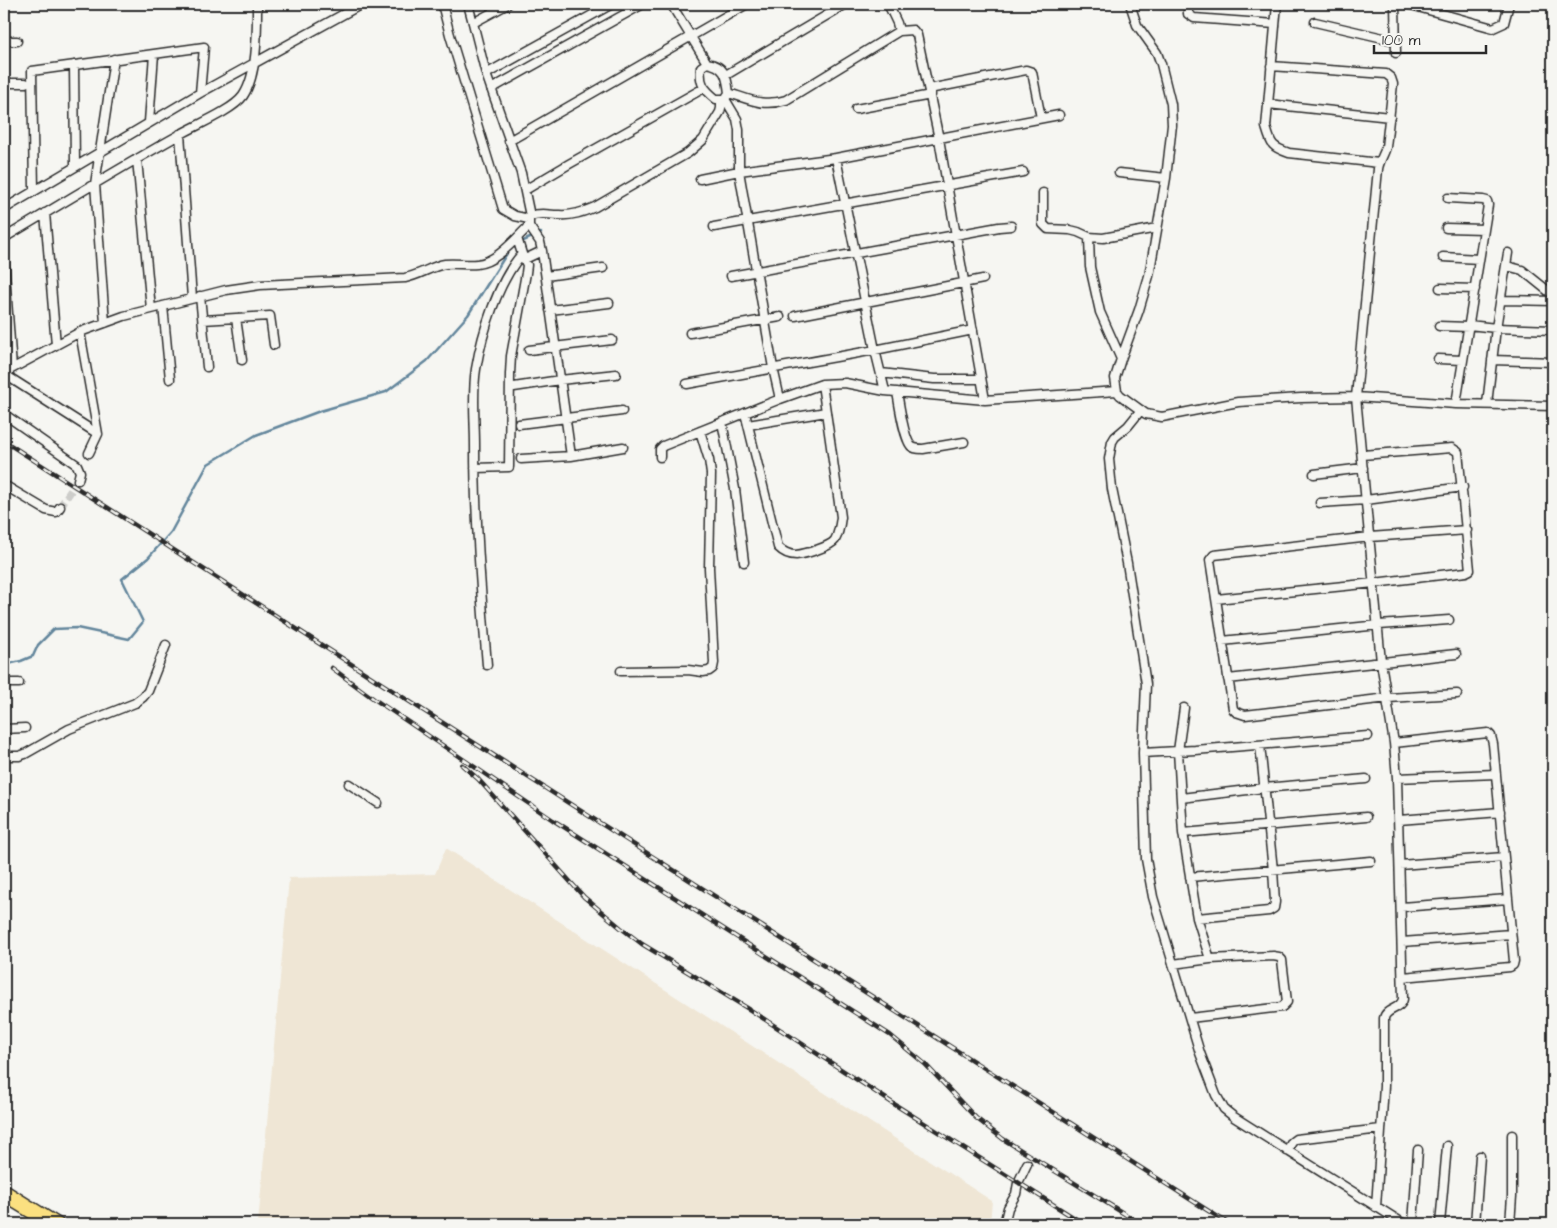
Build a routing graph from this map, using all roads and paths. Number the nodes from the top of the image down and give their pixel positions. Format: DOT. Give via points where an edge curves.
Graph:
graph roads {
  1 [pos="257,4"];
  2 [pos="362,4"];
  3 [pos="442,4"];
  4 [pos="468,4"];
  5 [pos="508,4"];
  6 [pos="612,4"];
  7 [pos="643,4"];
  8 [pos="671,4"];
  9 [pos="747,4"];
  10 [pos="846,4"];
  11 [pos="888,4"];
  12 [pos="1130,4"];
  13 [pos="1188,4"];
  14 [pos="1277,4"];
  15 [pos="1395,4"];
  16 [pos="1408,4"];
  17 [pos="1509,4"];
  18 [pos="1315,22"];
  19 [pos="473,23"];
  20 [pos="1275,24"];
  21 [pos="901,31"];
  22 [pos="690,36"];
  23 [pos="4,41"];
  24 [pos="17,41"];
  25 [pos="1396,41"];
  26 [pos="1396,53"];
  27 [pos="154,54"];
  28 [pos="114,59"];
  29 [pos="255,62"];
  30 [pos="707,63"];
  31 [pos="74,65"];
  32 [pos="1271,66"];
  33 [pos="486,74"];
  34 [pos="726,75"];
  35 [pos="4,83"];
  36 [pos="25,83"];
  37 [pos="704,88"];
  38 [pos="491,89"];
  39 [pos="200,92"];
  40 [pos="930,92"];
  41 [pos="725,97"];
  42 [pos="1268,104"];
  43 [pos="856,109"];
  44 [pos="1059,115"];
  45 [pos="1390,117"];
  46 [pos="1041,118"];
  47 [pos="149,122"];
  48 [pos="180,134"];
  49 [pos="939,139"];
  50 [pos="509,141"];
  51 [pos="100,151"];
  52 [pos="836,158"];
  53 [pos="137,159"];
  54 [pos="75,166"];
  55 [pos="1378,166"];
  56 [pos="739,171"];
  57 [pos="1023,172"];
  58 [pos="1119,173"];
  59 [pos="1166,178"];
  60 [pos="700,179"];
  61 [pos="95,184"];
  62 [pos="947,186"];
  63 [pos="34,190"];
  64 [pos="525,190"];
  65 [pos="1043,192"];
  66 [pos="1448,198"];
  67 [pos="845,203"];
  68 [pos="4,209"];
  69 [pos="45,213"];
  70 [pos="530,220"];
  71 [pos="747,221"];
  72 [pos="1011,226"];
  73 [pos="714,227"];
  74 [pos="1156,228"];
  75 [pos="1446,228"];
  76 [pos="1484,229"];
  77 [pos="955,236"];
  78 [pos="1089,237"];
  79 [pos="4,238"];
  80 [pos="520,248"];
  81 [pos="542,251"];
  82 [pos="855,252"];
  83 [pos="1508,253"];
  84 [pos="1443,257"];
  85 [pos="4,259"];
  86 [pos="1480,259"];
  87 [pos="1506,266"];
  88 [pos="603,268"];
  89 [pos="756,270"];
  90 [pos="546,276"];
  91 [pos="731,276"];
  92 [pos="983,279"];
  93 [pos="964,282"];
  94 [pos="1440,288"];
  95 [pos="1475,289"];
  96 [pos="1553,295"];
  97 [pos="200,296"];
  98 [pos="192,298"];
  99 [pos="1501,300"];
  100 [pos="1553,301"];
  101 [pos="866,302"];
  102 [pos="609,303"];
  103 [pos="162,306"];
  104 [pos="151,309"];
  105 [pos="550,310"];
  106 [pos="795,316"];
  107 [pos="780,317"];
  108 [pos="236,318"];
  109 [pos="765,319"];
  110 [pos="202,320"];
  111 [pos="106,323"];
  112 [pos="1439,326"];
  113 [pos="1469,326"];
  114 [pos="1496,328"];
  115 [pos="973,330"];
  116 [pos="1553,330"];
  117 [pos="80,332"];
  118 [pos="690,333"];
  119 [pos="612,340"];
  120 [pos="56,345"];
  121 [pos="274,345"];
  122 [pos="556,347"];
  123 [pos="529,350"];
  124 [pos="875,350"];
  125 [pos="1121,359"];
  126 [pos="1438,359"];
  127 [pos="242,360"];
  128 [pos="1463,360"];
  129 [pos="1492,360"];
  130 [pos="1553,362"];
  131 [pos="207,367"];
  132 [pos="12,368"];
  133 [pos="773,368"];
  134 [pos="881,373"];
  135 [pos="4,374"];
  136 [pos="616,374"];
  137 [pos="981,378"];
  138 [pos="170,380"];
  139 [pos="560,380"];
  140 [pos="687,384"];
  141 [pos="822,384"];
  142 [pos="514,388"];
  143 [pos="885,391"];
  144 [pos="1117,391"];
  145 [pos="897,392"];
  146 [pos="1356,397"];
  147 [pos="780,399"];
  148 [pos="985,400"];
  149 [pos="1456,404"];
  150 [pos="1487,404"];
  151 [pos="1553,406"];
  152 [pos="1141,410"];
  153 [pos="622,411"];
  154 [pos="826,412"];
  155 [pos="745,413"];
  156 [pos="4,414"];
  157 [pos="566,418"];
  158 [pos="722,422"];
  159 [pos="519,424"];
  160 [pos="748,425"];
  161 [pos="700,432"];
  162 [pos="98,434"];
  163 [pos="964,442"];
  164 [pos="623,446"];
  165 [pos="89,453"];
  166 [pos="1362,455"];
  167 [pos="571,456"];
  168 [pos="660,457"];
  169 [pos="521,459"];
  170 [pos="475,468"];
  171 [pos="1363,468"];
  172 [pos="1314,474"];
  173 [pos="78,480"];
  174 [pos="4,485"];
  175 [pos="1462,487"];
  176 [pos="1366,500"];
  177 [pos="1320,503"];
  178 [pos="60,507"];
  179 [pos="1467,530"];
  180 [pos="1370,537"];
  181 [pos="744,562"];
  182 [pos="1374,584"];
  183 [pos="1216,599"];
  184 [pos="1449,620"];
  185 [pos="1379,626"];
  186 [pos="1222,641"];
  187 [pos="166,645"];
  188 [pos="1456,654"];
  189 [pos="1381,662"];
  190 [pos="487,665"];
  191 [pos="621,671"];
  192 [pos="1228,680"];
  193 [pos="4,683"];
  194 [pos="19,684"];
  195 [pos="1457,694"];
  196 [pos="1388,698"];
  197 [pos="1184,708"];
  198 [pos="4,728"];
  199 [pos="25,728"];
  200 [pos="1368,736"];
  201 [pos="1394,743"];
  202 [pos="1260,745"];
  203 [pos="1178,751"];
  204 [pos="1143,753"];
  205 [pos="4,756"];
  206 [pos="1496,774"];
  207 [pos="1397,778"];
  208 [pos="1366,779"];
  209 [pos="349,784"];
  210 [pos="1264,788"];
  211 [pos="1181,798"];
  212 [pos="378,803"];
  213 [pos="1500,812"];
  214 [pos="1366,817"];
  215 [pos="1399,820"];
  216 [pos="1268,826"];
  217 [pos="1183,833"];
  218 [pos="1504,857"];
  219 [pos="1371,861"];
  220 [pos="1400,865"];
  221 [pos="1273,870"];
  222 [pos="1190,877"];
  223 [pos="1508,898"];
  224 [pos="1401,907"];
  225 [pos="1197,918"];
  226 [pos="1511,934"];
  227 [pos="1402,942"];
  228 [pos="1210,960"];
  229 [pos="1173,964"];
  230 [pos="1403,977"];
  231 [pos="1190,1018"];
  232 [pos="1381,1129"];
  233 [pos="1512,1136"];
  234 [pos="1447,1146"];
  235 [pos="1418,1150"];
  236 [pos="1287,1151"];
  237 [pos="1480,1156"];
  238 [pos="1027,1164"];
  239 [pos="4,1189"];
  240 [pos="4,1197"];
  241 [pos="1376,1207"];
  242 [pos="34,1220"];
  243 [pos="48,1224"];
  244 [pos="60,1224"];
  245 [pos="1004,1224"];
  246 [pos="1404,1224"];
  247 [pos="1413,1224"];
  248 [pos="1440,1224"];
  249 [pos="1475,1224"];
  250 [pos="1510,1224"];
  1 -- 29 [label="street"];
  2 -- 29 [label="street"];
  3 -- 70 [label="street" via="503,209"];
  4 -- 19 [label="street"];
  5 -- 19 [label="street"];
  6 -- 33 [label="street"];
  7 -- 38 [label="street"];
  8 -- 22 [label="street"];
  9 -- 22 [label="street"];
  10 -- 34 [label="street"];
  11 -- 21 [label="street"];
  12 -- 59 [label="street" via="1138,25 1157,53 1171,104"];
  13 -- 20 [label="street" via="1188,14 1194,18"];
  14 -- 20 [label="street"];
  15 -- 25 [label="street"];
  16 -- 17 [label="street" via="1492,28 1504,23"];
  18 -- 25 [label="street"];
  19 -- 33 [label="street"];
  20 -- 32 [label="street"];
  21 -- 40 [label="street" via="912,30 917,35"];
  21 -- 41 [label="street" via="786,100 774,104"];
  22 -- 30 [label="street"];
  22 -- 50 [label="street"];
  23 -- 24 [label="street"];
  25 -- 26 [label="street"];
  27 -- 28 [label="street"];
  27 -- 39 [label="street" via="204,47"];
  27 -- 47 [label="street"];
  28 -- 31 [label="street"];
  28 -- 51 [label="street"];
  29 -- 39 [label="street"];
  29 -- 48 [label="street" via="242,98"];
  30 -- 34 [label="street" via="716,64"];
  30 -- 37 [label="street" via="701,67"];
  31 -- 54 [label="street"];
  31 -- 63 [label="street" via="32,71"];
  32 -- 42 [label="street"];
  32 -- 45 [label="street" via="1386,74 1393,84"];
  33 -- 38 [label="street"];
  34 -- 41 [label="street"];
  35 -- 36 [label="street"];
  37 -- 41 [label="street" via="716,99"];
  37 -- 64 [label="street"];
  38 -- 50 [label="street"];
  39 -- 47 [label="street"];
  40 -- 43 [label="street"];
  40 -- 46 [label="street" via="1030,70"];
  40 -- 49 [label="street"];
  41 -- 56 [label="street" via="739,130"];
  41 -- 70 [label="street" via="703,140 688,153 595,207 560,215 539,213"];
  42 -- 45 [label="street"];
  42 -- 55 [label="street" via="1266,127 1276,149"];
  44 -- 46 [label="street"];
  45 -- 55 [label="street" via="1386,147"];
  46 -- 49 [label="street"];
  47 -- 51 [label="street"];
  48 -- 53 [label="street"];
  48 -- 98 [label="street"];
  49 -- 52 [label="street"];
  49 -- 62 [label="street"];
  50 -- 64 [label="street"];
  51 -- 54 [label="street"];
  51 -- 61 [label="street"];
  52 -- 56 [label="street"];
  52 -- 67 [label="street"];
  53 -- 61 [label="street"];
  53 -- 104 [label="street"];
  54 -- 63 [label="street"];
  55 -- 146 [label="street"];
  56 -- 60 [label="street"];
  56 -- 71 [label="street"];
  57 -- 62 [label="street"];
  58 -- 59 [label="street"];
  59 -- 74 [label="street"];
  61 -- 69 [label="street"];
  61 -- 111 [label="street"];
  62 -- 67 [label="street"];
  62 -- 77 [label="street"];
  63 -- 68 [label="street"];
  64 -- 70 [label="street"];
  65 -- 78 [label="street" via="1045,227"];
  66 -- 76 [label="street" via="1487,201"];
  67 -- 71 [label="street"];
  67 -- 82 [label="street"];
  69 -- 79 [label="street"];
  69 -- 120 [label="street"];
  70 -- 80 [label="street"];
  70 -- 81 [label="street"];
  71 -- 73 [label="street"];
  71 -- 89 [label="street"];
  72 -- 77 [label="street"];
  74 -- 78 [label="street" via="1103,238"];
  74 -- 125 [label="street" via="1149,276"];
  75 -- 76 [label="street"];
  76 -- 86 [label="street"];
  77 -- 82 [label="street"];
  77 -- 93 [label="street"];
  78 -- 125 [label="street" via="1090,267 1100,312"];
  80 -- 81 [label="street"];
  80 -- 97 [label="street" via="490,262 436,266 405,278 243,286"];
  80 -- 170 [label="street" via="485,330 476,370"];
  80 -- 170 [label="street" via="526,273 511,356 509,467"];
  81 -- 90 [label="street"];
  82 -- 89 [label="street"];
  82 -- 101 [label="street"];
  83 -- 87 [label="street"];
  84 -- 86 [label="street"];
  85 -- 132 [label="street"];
  86 -- 95 [label="street"];
  87 -- 96 [label="street" via="1522,270"];
  87 -- 99 [label="street"];
  88 -- 90 [label="street"];
  89 -- 91 [label="street"];
  89 -- 109 [label="street"];
  90 -- 105 [label="street"];
  92 -- 93 [label="street"];
  93 -- 101 [label="street"];
  93 -- 115 [label="street"];
  94 -- 95 [label="street"];
  95 -- 113 [label="street"];
  97 -- 98 [label="street"];
  97 -- 110 [label="street"];
  98 -- 103 [label="street"];
  99 -- 100 [label="street"];
  99 -- 114 [label="street"];
  101 -- 106 [label="street"];
  101 -- 124 [label="street"];
  102 -- 105 [label="street"];
  103 -- 104 [label="street"];
  103 -- 138 [label="street"];
  104 -- 111 [label="street"];
  105 -- 122 [label="street"];
  107 -- 109 [label="street"];
  108 -- 110 [label="street"];
  108 -- 121 [label="street" via="270,316"];
  108 -- 127 [label="street"];
  109 -- 118 [label="street"];
  109 -- 133 [label="street"];
  110 -- 131 [label="street"];
  111 -- 117 [label="street"];
  112 -- 113 [label="street"];
  113 -- 114 [label="street"];
  113 -- 128 [label="street"];
  114 -- 116 [label="street"];
  114 -- 129 [label="street"];
  115 -- 124 [label="street"];
  115 -- 137 [label="street"];
  117 -- 120 [label="street"];
  117 -- 162 [label="street"];
  119 -- 122 [label="street"];
  120 -- 132 [label="street"];
  122 -- 123 [label="street"];
  122 -- 139 [label="street"];
  124 -- 133 [label="street"];
  124 -- 134 [label="street"];
  125 -- 144 [label="street" via="1115,378"];
  126 -- 128 [label="street"];
  128 -- 149 [label="street"];
  129 -- 130 [label="street"];
  129 -- 150 [label="street"];
  132 -- 135 [label="street"];
  133 -- 140 [label="street"];
  133 -- 147 [label="street"];
  134 -- 137 [label="street" via="934,379"];
  134 -- 143 [label="street"];
  135 -- 162 [label="street"];
  136 -- 139 [label="street"];
  137 -- 148 [label="street"];
  139 -- 142 [label="street"];
  139 -- 157 [label="street"];
  141 -- 143 [label="street" via="845,383"];
  141 -- 147 [label="street"];
  141 -- 154 [label="street"];
  143 -- 145 [label="street"];
  144 -- 148 [label="street"];
  144 -- 152 [label="street"];
  145 -- 148 [label="street"];
  145 -- 163 [label="street" via="906,438 911,446 923,449"];
  146 -- 149 [label="street"];
  146 -- 152 [label="street" via="1238,402 1166,417 1146,414"];
  146 -- 166 [label="street"];
  147 -- 155 [label="street"];
  149 -- 150 [label="street"];
  150 -- 151 [label="street"];
  152 -- 204 [label="street" via="1115,437 1110,459 1112,490 1146,684"];
  153 -- 157 [label="street"];
  154 -- 160 [label="street"];
  154 -- 160 [label="street" via="841,517 839,531 828,546 796,554 785,553 778,547"];
  155 -- 158 [label="street"];
  155 -- 160 [label="street"];
  156 -- 173 [label="street" via="76,465 80,472"];
  157 -- 159 [label="street"];
  157 -- 167 [label="street"];
  158 -- 161 [label="street"];
  158 -- 181 [label="street"];
  161 -- 168 [label="street" via="663,446"];
  161 -- 191 [label="street" via="711,474 709,568 713,668 703,672"];
  162 -- 165 [label="street"];
  164 -- 167 [label="street"];
  166 -- 171 [label="street"];
  166 -- 175 [label="street" via="1452,448 1458,452"];
  167 -- 169 [label="street"];
  170 -- 190 [label="street"];
  171 -- 172 [label="street"];
  171 -- 176 [label="street"];
  174 -- 178 [label="street" via="46,510 56,512"];
  175 -- 176 [label="street"];
  175 -- 179 [label="street"];
  176 -- 177 [label="street"];
  176 -- 180 [label="street"];
  179 -- 180 [label="street"];
  179 -- 182 [label="street" via="1470,570"];
  180 -- 182 [label="street"];
  180 -- 183 [label="street" via="1214,555 1210,560"];
  182 -- 183 [label="street"];
  182 -- 185 [label="street"];
  183 -- 186 [label="street"];
  184 -- 185 [label="street"];
  185 -- 186 [label="street"];
  185 -- 189 [label="street"];
  186 -- 192 [label="street"];
  187 -- 205 [label="street" via="148,691 135,703 69,729 26,754"];
  188 -- 189 [label="street"];
  189 -- 192 [label="street"];
  189 -- 196 [label="street"];
  192 -- 196 [label="street" via="1233,709 1245,715"];
  193 -- 194 [label="street"];
  195 -- 196 [label="street"];
  196 -- 201 [label="street"];
  197 -- 203 [label="street"];
  198 -- 199 [label="street"];
  200 -- 202 [label="street"];
  201 -- 206 [label="street" via="1488,733 1493,744"];
  201 -- 207 [label="street"];
  202 -- 203 [label="street"];
  202 -- 210 [label="street"];
  203 -- 204 [label="street"];
  203 -- 211 [label="street"];
  204 -- 229 [label="street" via="1146,858 1153,897"];
  206 -- 207 [label="street"];
  206 -- 213 [label="street"];
  207 -- 215 [label="street"];
  208 -- 210 [label="street"];
  209 -- 212 [label="street"];
  210 -- 211 [label="street"];
  210 -- 216 [label="street"];
  211 -- 217 [label="street"];
  213 -- 215 [label="street"];
  213 -- 218 [label="street"];
  214 -- 216 [label="street"];
  215 -- 220 [label="street"];
  216 -- 217 [label="street"];
  216 -- 221 [label="street"];
  217 -- 222 [label="street"];
  218 -- 220 [label="street"];
  218 -- 223 [label="street"];
  219 -- 221 [label="street"];
  220 -- 224 [label="street"];
  221 -- 222 [label="street"];
  221 -- 225 [label="street" via="1274,908"];
  222 -- 225 [label="street"];
  223 -- 224 [label="street"];
  223 -- 226 [label="street"];
  224 -- 227 [label="street"];
  225 -- 228 [label="street"];
  226 -- 227 [label="street"];
  226 -- 230 [label="street" via="1514,961 1510,967"];
  227 -- 230 [label="street"];
  228 -- 229 [label="street"];
  228 -- 231 [label="street" via="1279,957 1287,1002 1282,1007"];
  229 -- 231 [label="street"];
  230 -- 232 [label="street" via="1403,1003 1387,1012 1384,1018"];
  231 -- 236 [label="street" via="1200,1053 1224,1109"];
  232 -- 236 [label="street" via="1296,1139"];
  232 -- 241 [label="street"];
  233 -- 250 [label="street"];
  234 -- 248 [label="street"];
  235 -- 247 [label="street"];
  236 -- 241 [label="street"];
  237 -- 249 [label="street"];
  238 -- 245 [label="street"];
  239 -- 244 [label="main road"];
  240 -- 242 [label="main road"];
  241 -- 246 [label="street"];
  242 -- 243 [label="main road"];
}
